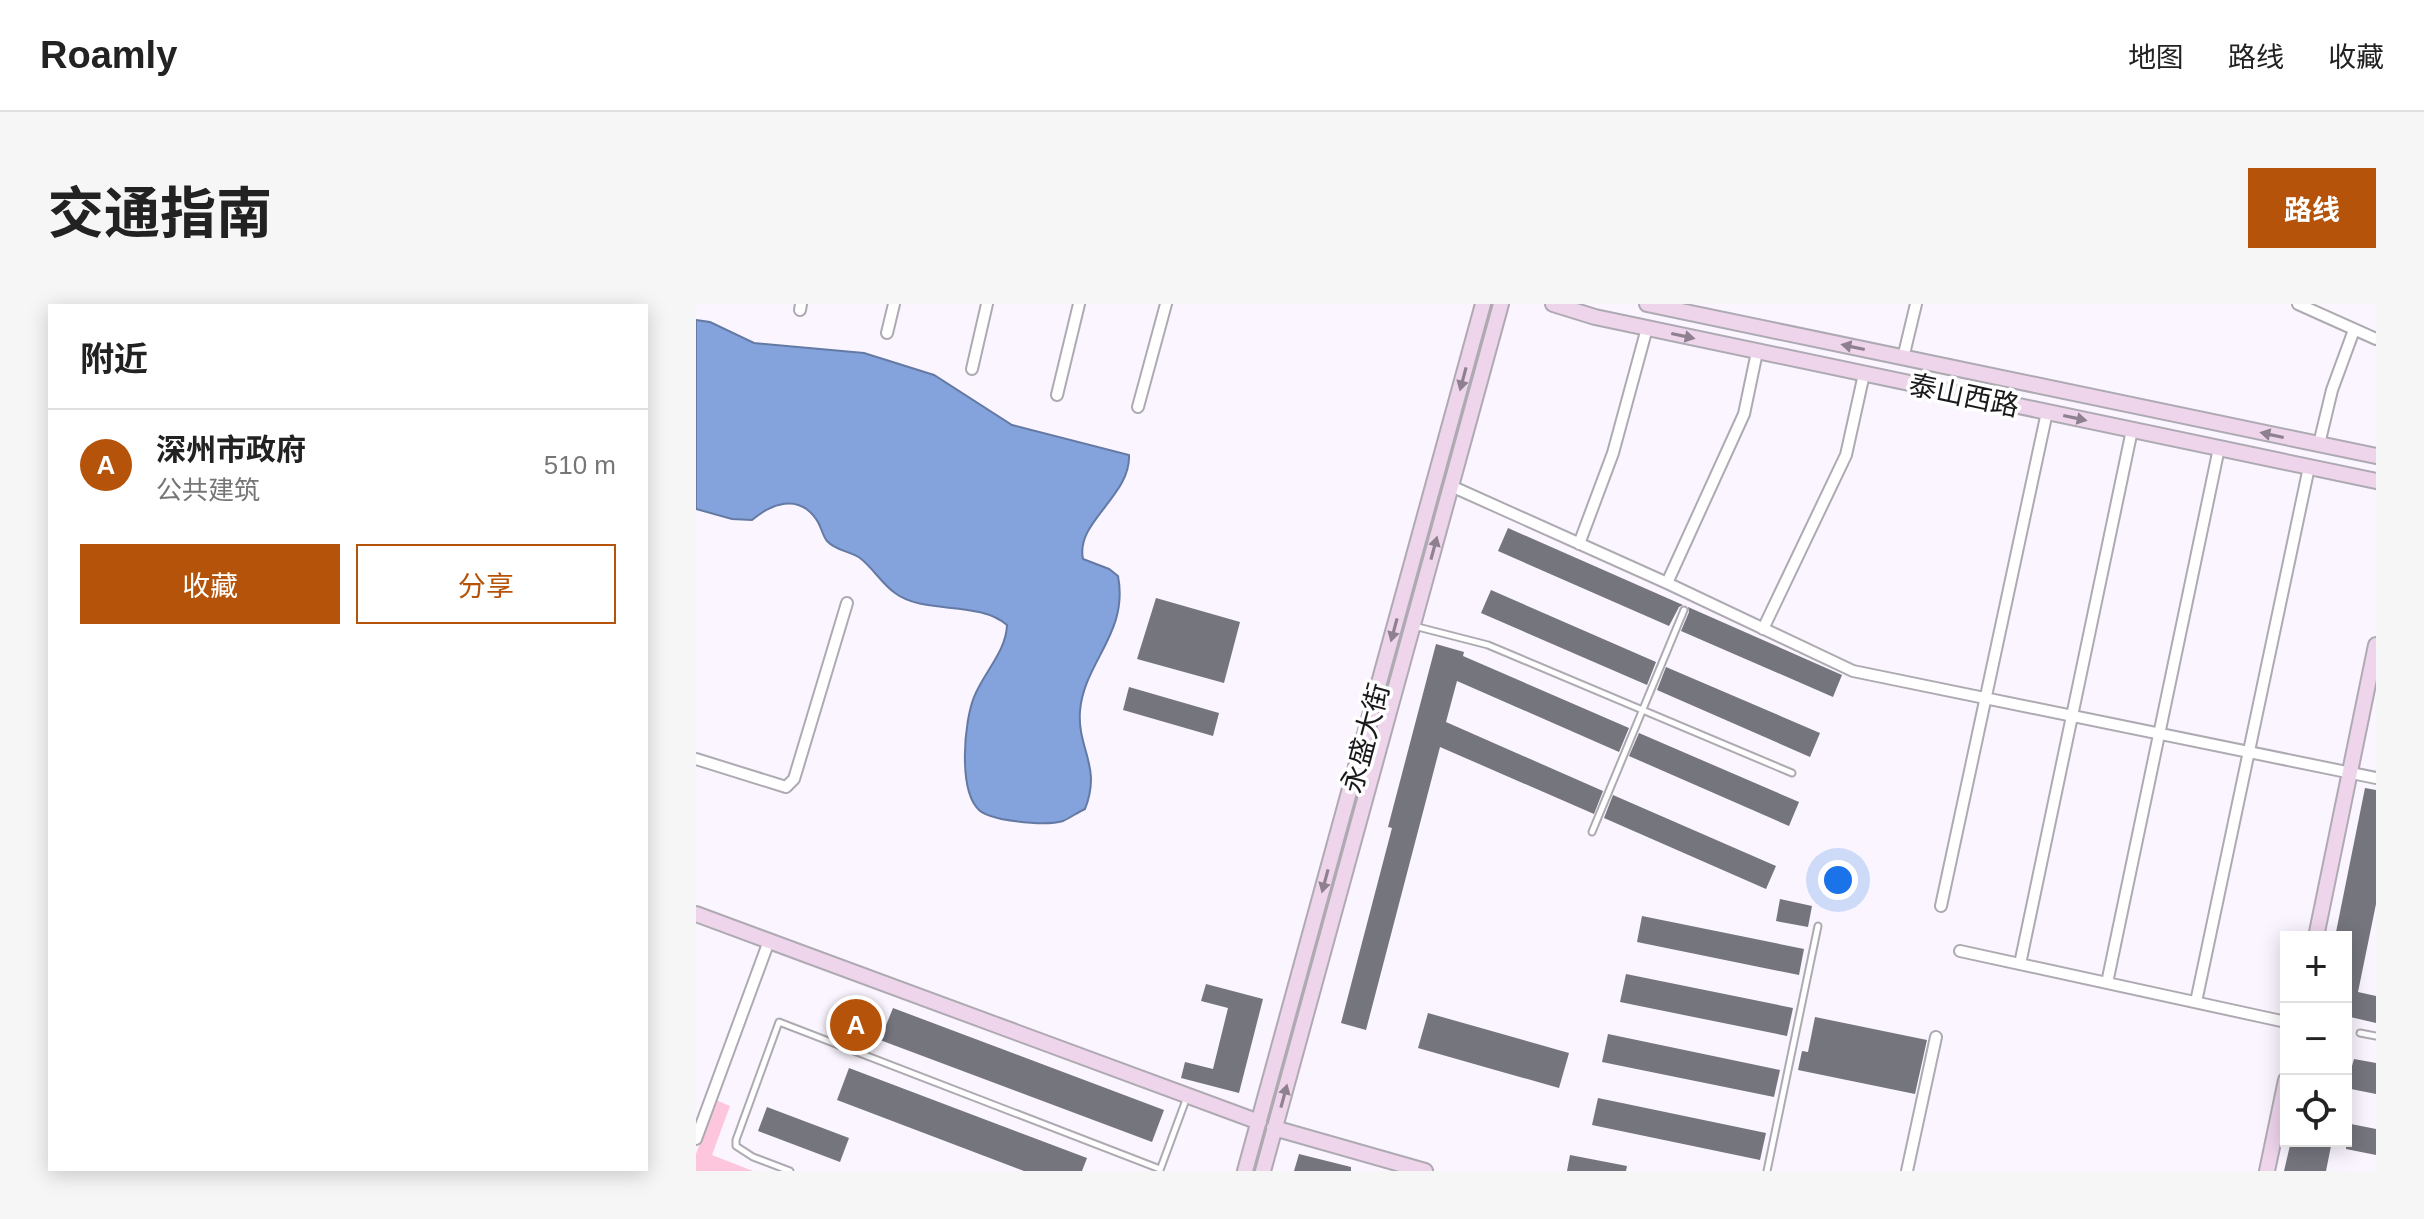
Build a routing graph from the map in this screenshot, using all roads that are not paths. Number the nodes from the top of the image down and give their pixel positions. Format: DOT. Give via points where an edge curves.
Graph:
graph roads {
  1 [pos="894,304"];
  2 [pos="987,304"];
  3 [pos="1079,304"];
  4 [pos="1166,304"];
  5 [pos="1483,304"];
  6 [pos="1501,304"];
  7 [pos="1553,304"];
  8 [pos="1647,304"];
  9 [pos="1916,304"];
  10 [pos="2298,304"];
  11 [pos="1647,328"];
  12 [pos="2354,330"];
  13 [pos="887,333"];
  14 [pos="2376,339"];
  15 [pos="1757,352"];
  16 [pos="1903,358"];
  17 [pos="972,369"];
  18 [pos="1864,374"];
  19 [pos="1057,395"];
  20 [pos="1138,407"];
  21 [pos="2047,412"];
  22 [pos="2132,430"];
  23 [pos="2319,444"];
  24 [pos="2219,448"];
  25 [pos="2376,456"];
  26 [pos="2309,467"];
  27 [pos="2376,481"];
  28 [pos="1451,486"];
  29 [pos="1579,544"];
  30 [pos="1667,583"];
  31 [pos="847,603"];
  32 [pos="1684,610"];
  33 [pos="1413,626"];
  34 [pos="1763,629"];
  35 [pos="2376,645"];
  36 [pos="1986,699"];
  37 [pos="1643,710"];
  38 [pos="2072,716"];
  39 [pos="2159,734"];
  40 [pos="2249,752"];
  41 [pos="696,760"];
  42 [pos="2350,772"];
  43 [pos="1792,773"];
  44 [pos="2376,778"];
  45 [pos="1592,832"];
  46 [pos="1941,906"];
  47 [pos="696,914"];
  48 [pos="1818,926"];
  49 [pos="2317,931"];
  50 [pos="769,941"];
  51 [pos="1960,951"];
  52 [pos="2020,964"];
  53 [pos="2107,983"];
  54 [pos="2196,1002"];
  55 [pos="2280,1021"];
  56 [pos="2360,1033"];
  57 [pos="2376,1036"];
  58 [pos="1936,1037"];
  59 [pos="1188,1096"];
  60 [pos="2280,1109"];
  61 [pos="1259,1122"];
  62 [pos="1274,1128"];
  63 [pos="696,1139"];
  64 [pos="1160,1170"];
  65 [pos="790,1171"];
  66 [pos="1245,1171"];
  67 [pos="1263,1171"];
  68 [pos="1425,1171"];
  69 [pos="1767,1171"];
  70 [pos="1907,1171"];
  71 [pos="2267,1171"];
  1 -- 13 [label="street"];
  2 -- 17 [label="street"];
  3 -- 19 [label="street"];
  4 -- 20 [label="street"];
  5 -- 61 [label="main road, 永盛大街, one-way"];
  6 -- 28 [label="main road, 永盛大街"];
  7 -- 11 [label="main road, 泰山西路"];
  16 -- 8 [label="main road, 泰山西路, one-way"];
  9 -- 16 [label="street"];
  10 -- 12 [label="street"];
  11 -- 15 [label="main road, 泰山西路, one-way"];
  11 -- 29 [label="street" via="1613,453"];
  12 -- 14 [label="street"];
  12 -- 23 [label="street"];
  15 -- 18 [label="main road, 泰山西路"];
  15 -- 30 [label="street" via="1744,414"];
  23 -- 16 [label="main road, 泰山西路, one-way"];
  18 -- 21 [label="main road, 泰山西路"];
  18 -- 34 [label="street" via="1846,455"];
  21 -- 22 [label="main road, 泰山西路, one-way"];
  21 -- 36 [label="street"];
  22 -- 24 [label="main road, 泰山西路"];
  22 -- 38 [label="street"];
  23 -- 25 [label="main road, 泰山西路"];
  24 -- 26 [label="main road, 泰山西路"];
  24 -- 39 [label="street"];
  26 -- 27 [label="main road, 泰山西路"];
  26 -- 40 [label="street"];
  28 -- 29 [label="street"];
  33 -- 28 [label="main road, 永盛大街, one-way"];
  29 -- 30 [label="street"];
  30 -- 34 [label="street"];
  31 -- 41 [label="street" via="794,779 786,787"];
  32 -- 37 [label="lane"];
  33 -- 37 [label="lane" via="1488,645"];
  62 -- 33 [label="main road, 永盛大街, one-way"];
  34 -- 36 [label="street" via="1853,671"];
  35 -- 42 [label="main road"];
  36 -- 38 [label="street"];
  36 -- 46 [label="street"];
  37 -- 43 [label="lane"];
  37 -- 45 [label="lane"];
  38 -- 39 [label="street"];
  38 -- 52 [label="street"];
  39 -- 40 [label="street"];
  39 -- 53 [label="street"];
  40 -- 42 [label="street"];
  40 -- 54 [label="street"];
  42 -- 44 [label="street"];
  42 -- 49 [label="main road"];
  47 -- 50 [label="main road"];
  48 -- 69 [label="lane"];
  50 -- 59 [label="main road"];
  50 -- 63 [label="street"];
  51 -- 52 [label="street"];
  52 -- 53 [label="street"];
  53 -- 54 [label="street"];
  54 -- 55 [label="street"];
  56 -- 57 [label="lane"];
  58 -- 70 [label="street"];
  59 -- 61 [label="main road"];
  59 -- 64 [label="lane"];
  60 -- 71 [label="main road"];
  61 -- 66 [label="main road, 永盛大街"];
  62 -- 67 [label="main road, 永盛大街"];
  62 -- 68 [label="main road"];
  64 -- 65 [label="lane" via="779,1022 736,1146"];
}
